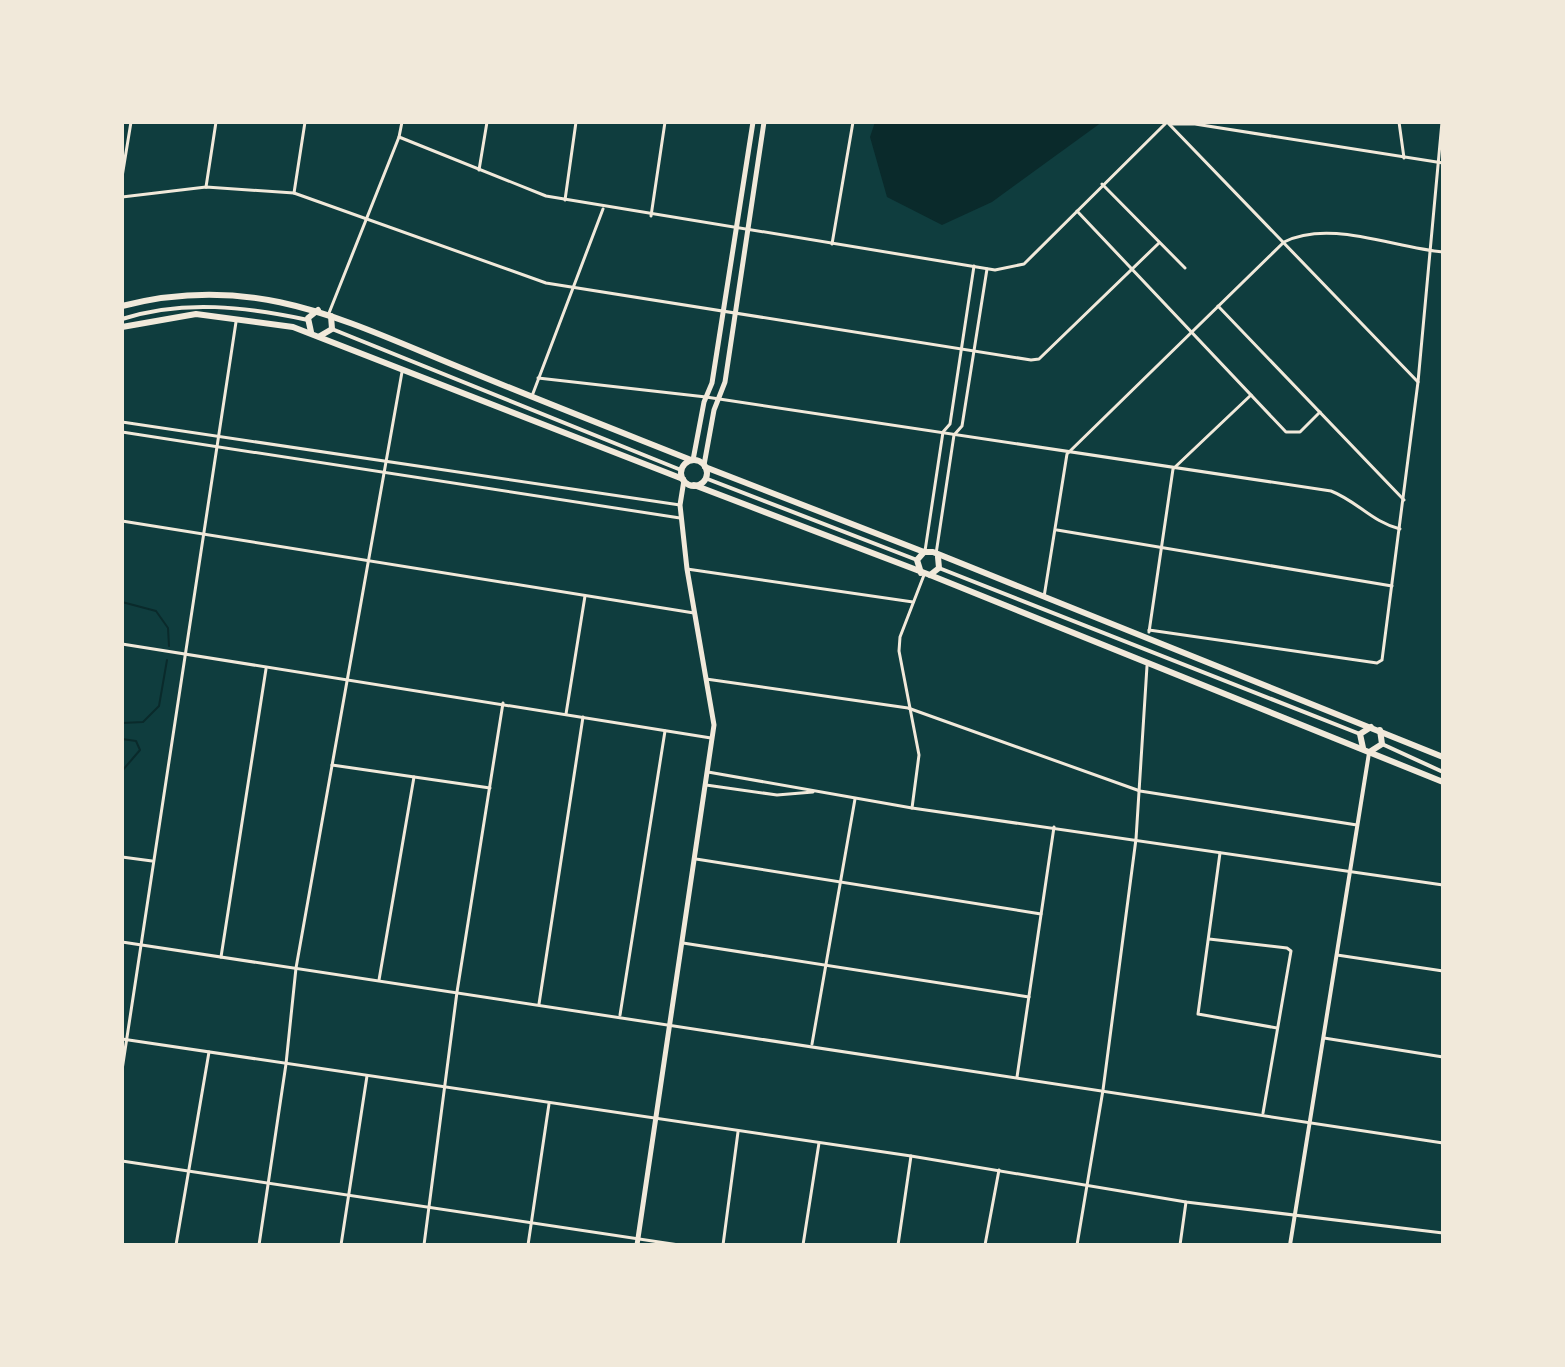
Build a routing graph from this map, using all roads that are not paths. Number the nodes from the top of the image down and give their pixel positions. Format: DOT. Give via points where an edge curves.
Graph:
graph roads {
  1 [pos="131,122"];
  2 [pos="216,122"];
  3 [pos="305,122"];
  4 [pos="402,122"];
  5 [pos="487,122"];
  6 [pos="576,122"];
  7 [pos="665,122"];
  8 [pos="753,122"];
  9 [pos="764,122"];
  10 [pos="853,122"];
  11 [pos="1399,122"];
  12 [pos="1442,122"];
  13 [pos="1168,123"];
  14 [pos="399,137"];
  15 [pos="1404,158"];
  16 [pos="1441,163"];
  17 [pos="479,170"];
  18 [pos="122,177"];
  19 [pos="1102,184"];
  20 [pos="206,187"];
  21 [pos="294,193"];
  22 [pos="122,197"];
  23 [pos="565,200"];
  24 [pos="604,208"];
  25 [pos="1077,211"];
  26 [pos="651,216"];
  27 [pos="367,218"];
  28 [pos="738,229"];
  29 [pos="750,231"];
  30 [pos="1284,242"];
  31 [pos="1159,243"];
  32 [pos="832,244"];
  33 [pos="1431,251"];
  34 [pos="1443,252"];
  35 [pos="974,266"];
  36 [pos="1185,268"];
  37 [pos="987,269"];
  38 [pos="1133,269"];
  39 [pos="573,288"];
  40 [pos="122,306"];
  41 [pos="1218,306"];
  42 [pos="724,311"];
  43 [pos="736,312"];
  44 [pos="327,313"];
  45 [pos="237,317"];
  46 [pos="122,319"];
  47 [pos="308,320"];
  48 [pos="122,327"];
  49 [pos="332,329"];
  50 [pos="1193,331"];
  51 [pos="311,332"];
  52 [pos="320,336"];
  53 [pos="961,347"];
  54 [pos="973,348"];
  55 [pos="402,368"];
  56 [pos="538,378"];
  57 [pos="1418,382"];
  58 [pos="1251,395"];
  59 [pos="532,396"];
  60 [pos="706,397"];
  61 [pos="719,399"];
  62 [pos="1320,412"];
  63 [pos="122,422"];
  64 [pos="122,432"];
  65 [pos="943,432"];
  66 [pos="954,435"];
  67 [pos="218,437"];
  68 [pos="216,447"];
  69 [pos="1067,454"];
  70 [pos="692,460"];
  71 [pos="386,463"];
  72 [pos="704,466"];
  73 [pos="1173,469"];
  74 [pos="681,470"];
  75 [pos="384,473"];
  76 [pos="705,478"];
  77 [pos="683,480"];
  78 [pos="693,485"];
  79 [pos="681,496"];
  80 [pos="1404,500"];
  81 [pos="680,505"];
  82 [pos="681,518"];
  83 [pos="122,521"];
  84 [pos="1400,529"];
  85 [pos="1056,530"];
  86 [pos="202,537"];
  87 [pos="1161,548"];
  88 [pos="924,552"];
  89 [pos="937,555"];
  90 [pos="917,560"];
  91 [pos="366,562"];
  92 [pos="939,568"];
  93 [pos="687,569"];
  94 [pos="925,574"];
  95 [pos="1392,586"];
  96 [pos="585,596"];
  97 [pos="1044,597"];
  98 [pos="913,602"];
  99 [pos="694,613"];
  100 [pos="1149,634"];
  101 [pos="122,644"];
  102 [pos="184,655"];
  103 [pos="1147,663"];
  104 [pos="266,669"];
  105 [pos="706,679"];
  106 [pos="347,680"];
  107 [pos="503,703"];
  108 [pos="908,708"];
  109 [pos="566,714"];
  110 [pos="583,717"];
  111 [pos="1375,728"];
  112 [pos="665,731"];
  113 [pos="1360,734"];
  114 [pos="713,739"];
  115 [pos="1382,744"];
  116 [pos="1368,750"];
  117 [pos="1443,757"];
  118 [pos="332,765"];
  119 [pos="708,772"];
  120 [pos="1443,772"];
  121 [pos="414,777"];
  122 [pos="1443,782"];
  123 [pos="706,785"];
  124 [pos="490,788"];
  125 [pos="1140,791"];
  126 [pos="816,792"];
  127 [pos="855,799"];
  128 [pos="912,808"];
  129 [pos="1357,825"];
  130 [pos="1054,827"];
  131 [pos="1136,839"];
  132 [pos="1220,853"];
  133 [pos="122,857"];
  134 [pos="696,859"];
  135 [pos="152,861"];
  136 [pos="1350,872"];
  137 [pos="840,884"];
  138 [pos="1443,885"];
  139 [pos="1041,914"];
  140 [pos="1209,939"];
  141 [pos="122,942"];
  142 [pos="683,943"];
  143 [pos="140,945"];
  144 [pos="1337,955"];
  145 [pos="221,957"];
  146 [pos="826,963"];
  147 [pos="296,968"];
  148 [pos="1443,971"];
  149 [pos="379,980"];
  150 [pos="457,992"];
  151 [pos="1029,997"];
  152 [pos="539,1004"];
  153 [pos="620,1016"];
  154 [pos="671,1024"];
  155 [pos="1277,1028"];
  156 [pos="1323,1038"];
  157 [pos="124,1039"];
  158 [pos="812,1045"];
  159 [pos="209,1052"];
  160 [pos="1443,1057"];
  161 [pos="286,1064"];
  162 [pos="122,1070"];
  163 [pos="367,1076"];
  164 [pos="1017,1077"];
  165 [pos="445,1088"];
  166 [pos="1103,1090"];
  167 [pos="549,1104"];
  168 [pos="1263,1113"];
  169 [pos="657,1119"];
  170 [pos="1310,1122"];
  171 [pos="738,1132"];
  172 [pos="819,1143"];
  173 [pos="1443,1143"];
  174 [pos="911,1156"];
  175 [pos="122,1161"];
  176 [pos="999,1170"];
  177 [pos="189,1171"];
  178 [pos="268,1183"];
  179 [pos="1085,1185"];
  180 [pos="349,1194"];
  181 [pos="1186,1202"];
  182 [pos="430,1206"];
  183 [pos="1296,1212"];
  184 [pos="532,1222"];
  185 [pos="1443,1233"];
  186 [pos="638,1242"];
  187 [pos="176,1245"];
  188 [pos="259,1245"];
  189 [pos="341,1245"];
  190 [pos="424,1245"];
  191 [pos="528,1245"];
  192 [pos="679,1245"];
  193 [pos="723,1245"];
  194 [pos="803,1245"];
  195 [pos="898,1245"];
  196 [pos="985,1245"];
  197 [pos="1077,1245"];
  198 [pos="1180,1245"];
  199 [pos="1290,1245"];
  1 -- 18 [label="street"];
  2 -- 20 [label="street"];
  3 -- 21 [label="street"];
  4 -- 14 [label="street"];
  5 -- 17 [label="street"];
  6 -- 23 [label="street"];
  7 -- 26 [label="street"];
  8 -- 28 [label="main road"];
  9 -- 29 [label="main road"];
  10 -- 32 [label="street"];
  11 -- 15 [label="street"];
  12 -- 16 [label="street"];
  13 -- 15 [label="street"];
  13 -- 19 [label="street"];
  13 -- 30 [label="street"];
  14 -- 17 [label="street"];
  14 -- 27 [label="street"];
  15 -- 16 [label="street"];
  16 -- 33 [label="street"];
  17 -- 23 [label="street"];
  19 -- 25 [label="street"];
  19 -- 31 [label="street"];
  20 -- 21 [label="street"];
  20 -- 22 [label="street"];
  21 -- 27 [label="street"];
  23 -- 24 [label="street"];
  24 -- 26 [label="street"];
  24 -- 39 [label="street"];
  25 -- 37 [label="street" via="1024,264"];
  25 -- 38 [label="street"];
  26 -- 28 [label="street"];
  27 -- 39 [label="street"];
  27 -- 44 [label="street"];
  28 -- 29 [label="street"];
  28 -- 42 [label="main road"];
  29 -- 32 [label="street"];
  29 -- 43 [label="main road"];
  30 -- 33 [label="street" via="1323,233"];
  30 -- 41 [label="street"];
  30 -- 57 [label="street"];
  31 -- 36 [label="street"];
  31 -- 38 [label="street"];
  32 -- 35 [label="street"];
  33 -- 34 [label="street"];
  33 -- 57 [label="street"];
  35 -- 37 [label="street"];
  35 -- 53 [label="street"];
  37 -- 54 [label="street"];
  38 -- 50 [label="street"];
  38 -- 54 [label="street" via="1039,359"];
  39 -- 42 [label="street"];
  39 -- 56 [label="street"];
  40 -- 44 [label="highway" via="218,293"];
  41 -- 50 [label="street"];
  41 -- 62 [label="street"];
  42 -- 43 [label="street"];
  42 -- 60 [label="main road"];
  43 -- 53 [label="street"];
  43 -- 61 [label="main road"];
  44 -- 47 [label="highway" via="314,312"];
  44 -- 49 [label="highway"];
  44 -- 59 [label="highway"];
  45 -- 48 [label="highway" via="166,317"];
  45 -- 51 [label="highway"];
  45 -- 67 [label="street"];
  46 -- 47 [label="street" via="196,306"];
  47 -- 51 [label="highway"];
  49 -- 52 [label="highway"];
  49 -- 74 [label="street"];
  50 -- 58 [label="street"];
  50 -- 69 [label="street"];
  51 -- 52 [label="highway"];
  52 -- 55 [label="highway"];
  53 -- 54 [label="street"];
  53 -- 65 [label="street" via="950,424"];
  54 -- 66 [label="street" via="962,426"];
  55 -- 71 [label="street"];
  55 -- 77 [label="highway"];
  56 -- 59 [label="street"];
  56 -- 60 [label="street"];
  57 -- 80 [label="street"];
  58 -- 62 [label="street" via="1286,432 1300,432"];
  58 -- 73 [label="street"];
  59 -- 70 [label="highway"];
  60 -- 61 [label="street"];
  60 -- 70 [label="main road"];
  61 -- 65 [label="street"];
  61 -- 72 [label="main road"];
  62 -- 80 [label="street"];
  63 -- 67 [label="street"];
  64 -- 68 [label="street"];
  65 -- 66 [label="street"];
  65 -- 88 [label="street"];
  66 -- 69 [label="street"];
  66 -- 89 [label="street"];
  67 -- 68 [label="street"];
  67 -- 71 [label="street"];
  68 -- 75 [label="street"];
  68 -- 86 [label="street"];
  69 -- 73 [label="street"];
  69 -- 85 [label="street"];
  70 -- 72 [label="highway"];
  70 -- 74 [label="highway"];
  71 -- 75 [label="street"];
  71 -- 81 [label="street"];
  72 -- 76 [label="highway"];
  72 -- 88 [label="highway"];
  73 -- 84 [label="street" via="1331,491 1374,520"];
  73 -- 87 [label="street"];
  74 -- 77 [label="highway"];
  75 -- 82 [label="street"];
  75 -- 91 [label="street"];
  76 -- 78 [label="highway"];
  76 -- 90 [label="street"];
  77 -- 78 [label="highway"];
  77 -- 79 [label="main road"];
  78 -- 79 [label="main road"];
  78 -- 94 [label="highway"];
  79 -- 81 [label="main road"];
  80 -- 84 [label="street"];
  81 -- 82 [label="main road"];
  82 -- 93 [label="main road"];
  83 -- 86 [label="street"];
  84 -- 95 [label="street"];
  85 -- 87 [label="street"];
  85 -- 97 [label="street"];
  86 -- 91 [label="street"];
  86 -- 102 [label="street"];
  87 -- 95 [label="street"];
  87 -- 100 [label="street"];
  88 -- 89 [label="highway"];
  88 -- 90 [label="highway"];
  89 -- 92 [label="highway"];
  89 -- 97 [label="highway"];
  90 -- 94 [label="highway"];
  91 -- 96 [label="street"];
  91 -- 106 [label="street"];
  92 -- 94 [label="highway"];
  92 -- 113 [label="street"];
  93 -- 98 [label="street"];
  93 -- 99 [label="main road"];
  94 -- 98 [label="street"];
  94 -- 103 [label="highway"];
  95 -- 100 [label="street" via="1379,663"];
  96 -- 99 [label="street"];
  96 -- 109 [label="street"];
  97 -- 100 [label="highway"];
  98 -- 108 [label="street" via="899,644"];
  99 -- 105 [label="main road"];
  100 -- 111 [label="highway"];
  101 -- 102 [label="street"];
  102 -- 104 [label="street"];
  102 -- 135 [label="street"];
  103 -- 116 [label="highway"];
  103 -- 125 [label="street"];
  104 -- 106 [label="street"];
  104 -- 145 [label="street"];
  105 -- 108 [label="street"];
  105 -- 114 [label="main road"];
  106 -- 107 [label="street"];
  106 -- 118 [label="street"];
  107 -- 109 [label="street"];
  107 -- 124 [label="street"];
  108 -- 125 [label="street"];
  108 -- 128 [label="street" via="919,755"];
  109 -- 110 [label="street"];
  110 -- 112 [label="street"];
  110 -- 152 [label="street"];
  111 -- 113 [label="highway"];
  111 -- 115 [label="highway" via="1383,735"];
  111 -- 117 [label="highway"];
  112 -- 114 [label="street"];
  112 -- 153 [label="street"];
  113 -- 116 [label="highway"];
  114 -- 119 [label="main road"];
  115 -- 116 [label="highway"];
  115 -- 120 [label="street"];
  116 -- 122 [label="highway"];
  116 -- 129 [label="street"];
  118 -- 121 [label="street"];
  118 -- 147 [label="street"];
  119 -- 123 [label="main road"];
  119 -- 126 [label="street"];
  121 -- 124 [label="street"];
  121 -- 149 [label="street"];
  123 -- 126 [label="street" via="777,795"];
  123 -- 134 [label="main road"];
  124 -- 150 [label="street"];
  125 -- 129 [label="street"];
  125 -- 131 [label="street"];
  126 -- 127 [label="street"];
  127 -- 128 [label="street"];
  127 -- 137 [label="street"];
  128 -- 130 [label="street"];
  129 -- 136 [label="street"];
  130 -- 131 [label="street"];
  130 -- 139 [label="street"];
  131 -- 132 [label="street"];
  131 -- 166 [label="street"];
  132 -- 136 [label="street"];
  132 -- 140 [label="street"];
  133 -- 135 [label="street"];
  134 -- 137 [label="street"];
  134 -- 142 [label="main road"];
  135 -- 143 [label="street"];
  136 -- 138 [label="street"];
  136 -- 144 [label="street"];
  137 -- 139 [label="street"];
  137 -- 146 [label="street"];
  139 -- 151 [label="street"];
  140 -- 155 [label="street" via="1199,1015"];
  140 -- 155 [label="street" via="1291,951"];
  141 -- 143 [label="street"];
  142 -- 146 [label="street"];
  142 -- 154 [label="main road"];
  143 -- 145 [label="street"];
  143 -- 157 [label="street"];
  144 -- 148 [label="street"];
  144 -- 156 [label="street"];
  145 -- 147 [label="street"];
  146 -- 151 [label="street"];
  146 -- 158 [label="street"];
  147 -- 149 [label="street"];
  147 -- 161 [label="street"];
  149 -- 150 [label="street"];
  150 -- 152 [label="street"];
  150 -- 165 [label="street"];
  151 -- 164 [label="street"];
  152 -- 153 [label="street"];
  153 -- 154 [label="street"];
  154 -- 158 [label="street"];
  154 -- 169 [label="main road"];
  155 -- 168 [label="street"];
  156 -- 160 [label="street"];
  156 -- 170 [label="street"];
  157 -- 159 [label="street"];
  157 -- 162 [label="street"];
  158 -- 164 [label="street"];
  159 -- 161 [label="street"];
  159 -- 177 [label="street"];
  161 -- 163 [label="street"];
  161 -- 178 [label="street"];
  163 -- 165 [label="street"];
  163 -- 180 [label="street"];
  164 -- 166 [label="street"];
  165 -- 167 [label="street"];
  165 -- 182 [label="street"];
  166 -- 168 [label="street"];
  166 -- 179 [label="street"];
  167 -- 169 [label="street"];
  167 -- 184 [label="street"];
  168 -- 170 [label="street"];
  169 -- 171 [label="street"];
  169 -- 186 [label="main road"];
  170 -- 173 [label="street"];
  170 -- 183 [label="street"];
  171 -- 172 [label="street"];
  171 -- 193 [label="street"];
  172 -- 174 [label="street"];
  172 -- 194 [label="street"];
  174 -- 176 [label="street"];
  174 -- 195 [label="street"];
  175 -- 177 [label="street"];
  176 -- 179 [label="street"];
  176 -- 196 [label="street"];
  177 -- 178 [label="street"];
  177 -- 187 [label="street"];
  178 -- 180 [label="street"];
  178 -- 188 [label="street"];
  179 -- 181 [label="street"];
  179 -- 197 [label="street"];
  180 -- 182 [label="street"];
  180 -- 189 [label="street"];
  181 -- 183 [label="street"];
  181 -- 198 [label="street"];
  182 -- 184 [label="street"];
  182 -- 190 [label="street"];
  183 -- 185 [label="street"];
  183 -- 199 [label="street"];
  184 -- 186 [label="street"];
  184 -- 191 [label="street"];
  186 -- 192 [label="street"];
}
